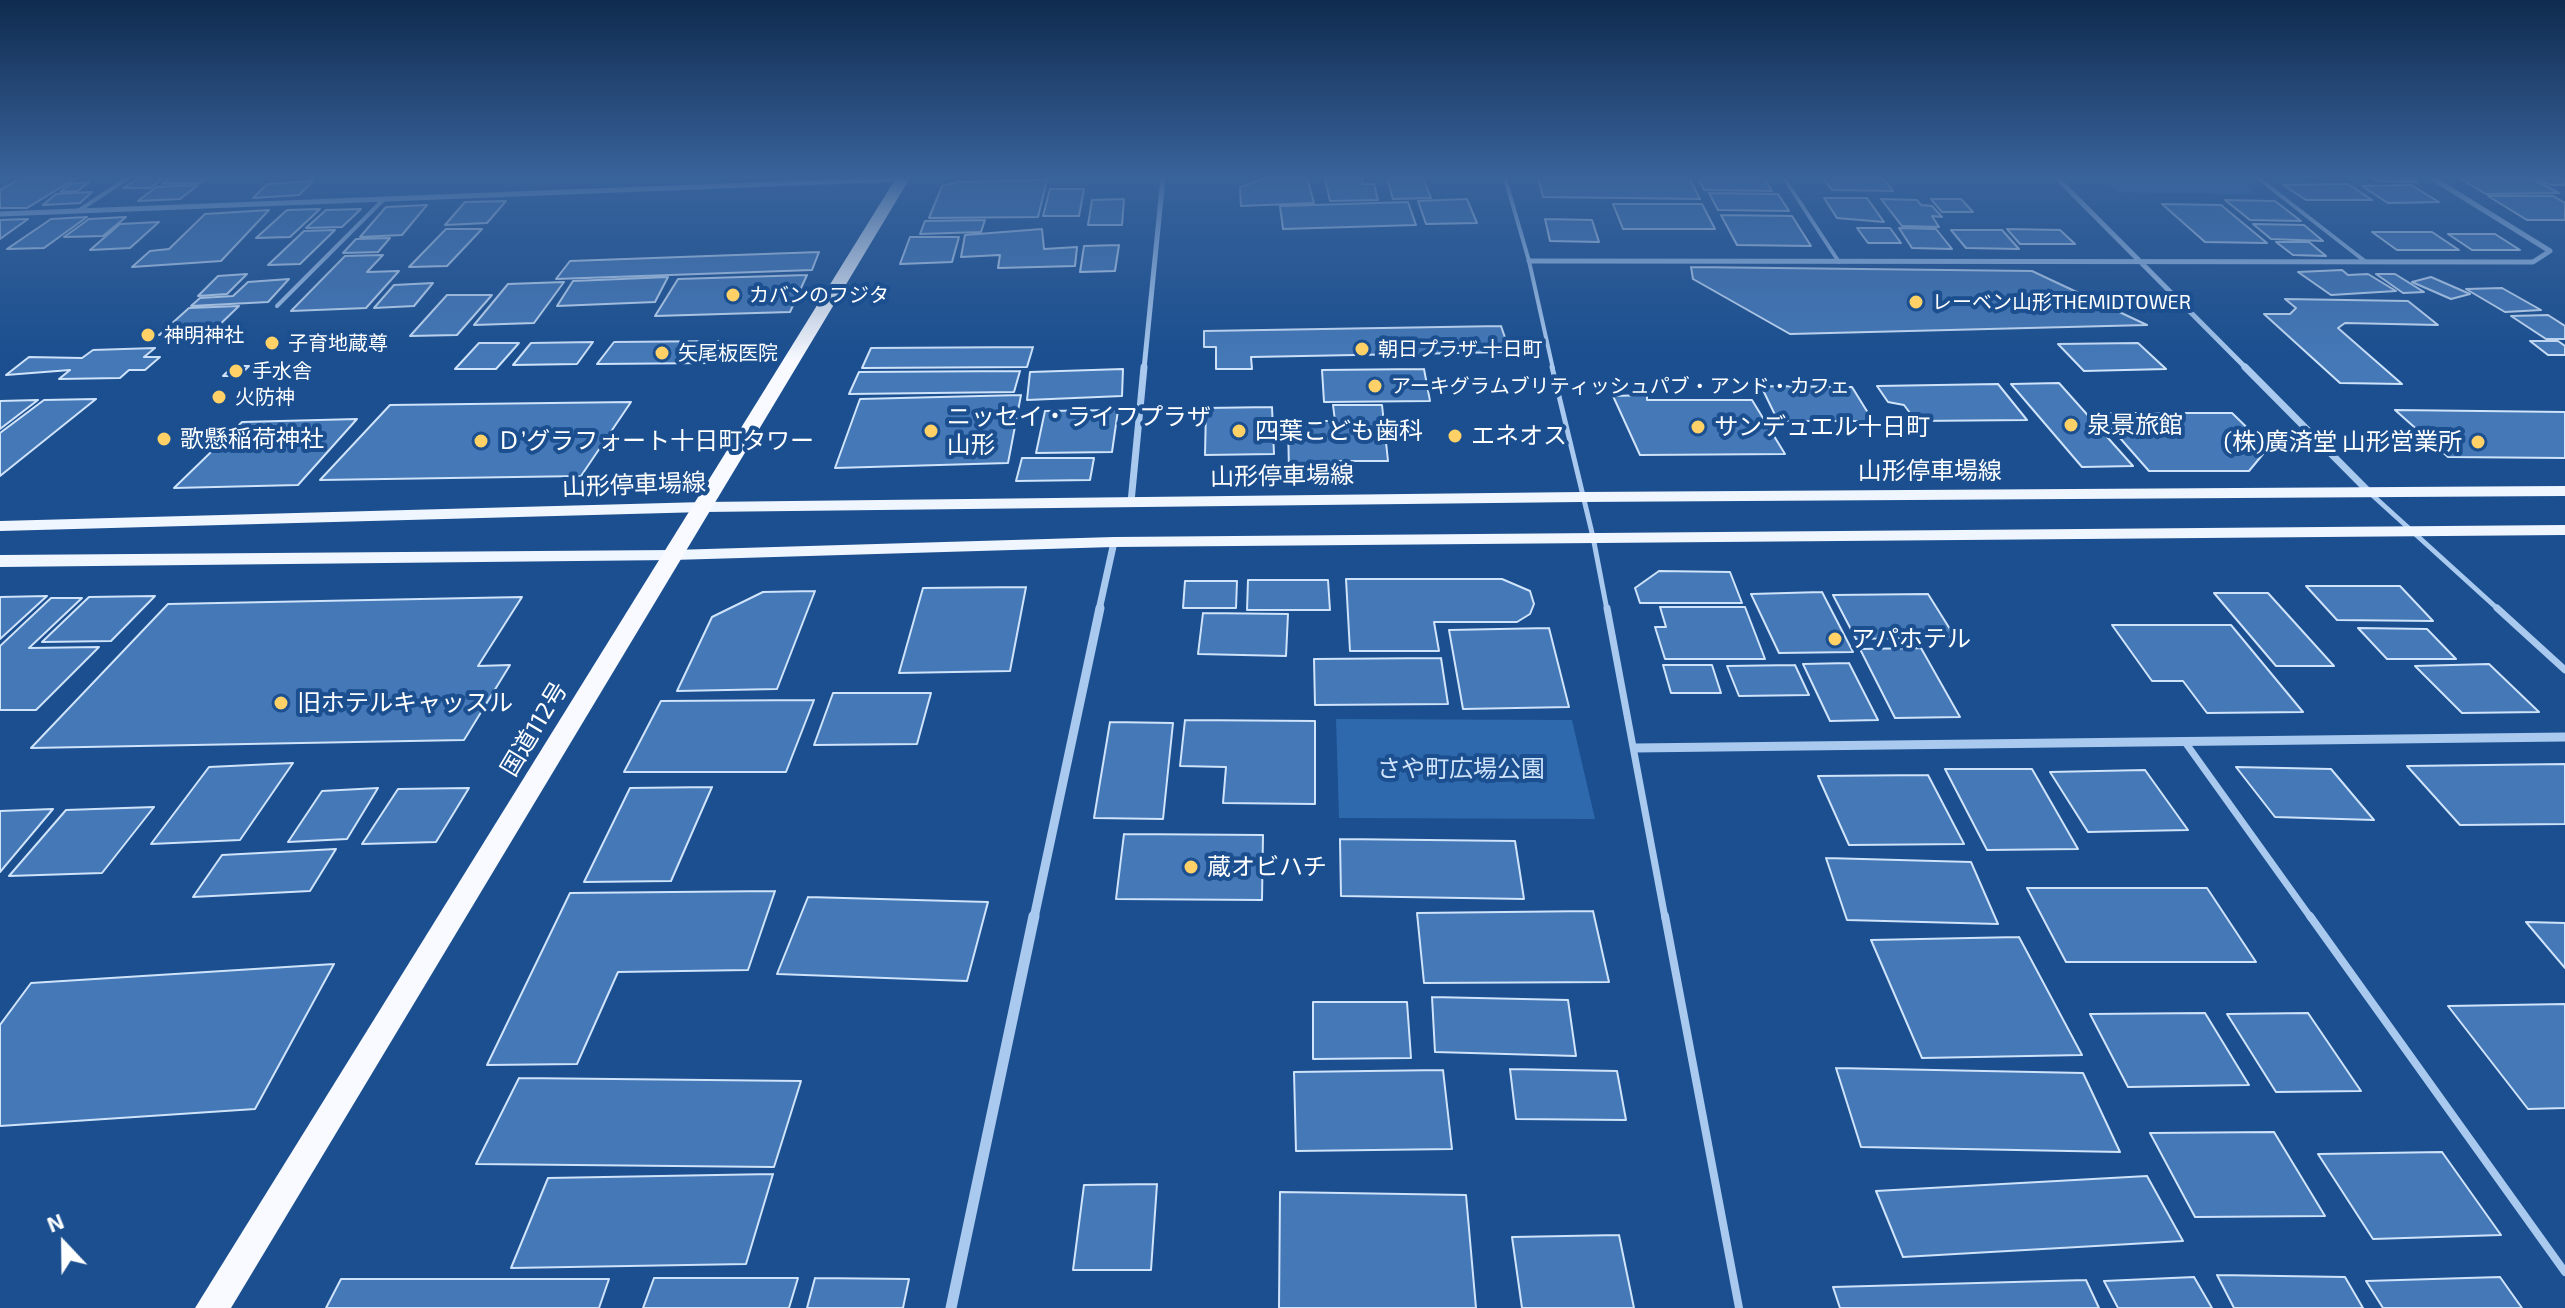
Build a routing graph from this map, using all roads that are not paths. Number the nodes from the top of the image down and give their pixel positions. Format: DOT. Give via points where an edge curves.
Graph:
graph roads {
  1 [pos="344,239"];
  2 [pos="866,239"];
  3 [pos="1157,239"];
  4 [pos="1523,239"];
  5 [pos="1824,239"];
  6 [pos="2118,239"];
  7 [pos="2336,239"];
  8 [pos="2531,239"];
  9 [pos="1529,261"];
  10 [pos="1839,262"];
  11 [pos="2142,263"];
  12 [pos="2366,263"];
  13 [pos="277,306"];
  14 [pos="2565,491"];
  15 [pos="2370,493"];
  16 [pos="1581,497"];
  17 [pos="1131,502"];
  18 [pos="704,507"];
  19 [pos="0,526"];
  20 [pos="2565,530"];
  21 [pos="2415,532"];
  22 [pos="1593,537"];
  23 [pos="1114,542"];
  24 [pos="673,555"];
  25 [pos="0,561"];
  26 [pos="2565,670"];
  27 [pos="2565,737"];
  28 [pos="2185,742"];
  29 [pos="1635,748"];
  30 [pos="2565,1272"];
  31 [pos="212,1308"];
  32 [pos="951,1308"];
  33 [pos="1739,1308"];
  1 -- 13 [label="lane"];
  2 -- 18 [label="highway, 国道112号"];
  3 -- 17 [label="street"];
  4 -- 9 [label="lane"];
  5 -- 10 [label="lane"];
  6 -- 11 [label="street"];
  7 -- 12 [label="lane"];
  8 -- 12 [label="street" via="2550,251 2533,262"];
  9 -- 10 [label="street"];
  9 -- 16 [label="lane"];
  10 -- 11 [label="street"];
  11 -- 12 [label="street"];
  11 -- 15 [label="street"];
  14 -- 15 [label="main road, 山形停車場線"];
  15 -- 16 [label="main road, 山形停車場線"];
  15 -- 21 [label="lane"];
  16 -- 17 [label="main road, 山形停車場線"];
  16 -- 22 [label="lane"];
  17 -- 18 [label="main road, 山形停車場線"];
  18 -- 19 [label="main road, 山形停車場線"];
  18 -- 24 [label="highway, 国道112号"];
  20 -- 21 [label="main road"];
  21 -- 22 [label="main road"];
  21 -- 26 [label="lane"];
  22 -- 23 [label="main road"];
  22 -- 29 [label="lane"];
  23 -- 24 [label="main road"];
  23 -- 32 [label="street"];
  24 -- 25 [label="main road"];
  24 -- 31 [label="highway, 国道112号"];
  27 -- 28 [label="street"];
  28 -- 29 [label="street"];
  28 -- 30 [label="lane"];
  29 -- 33 [label="lane"];
}
